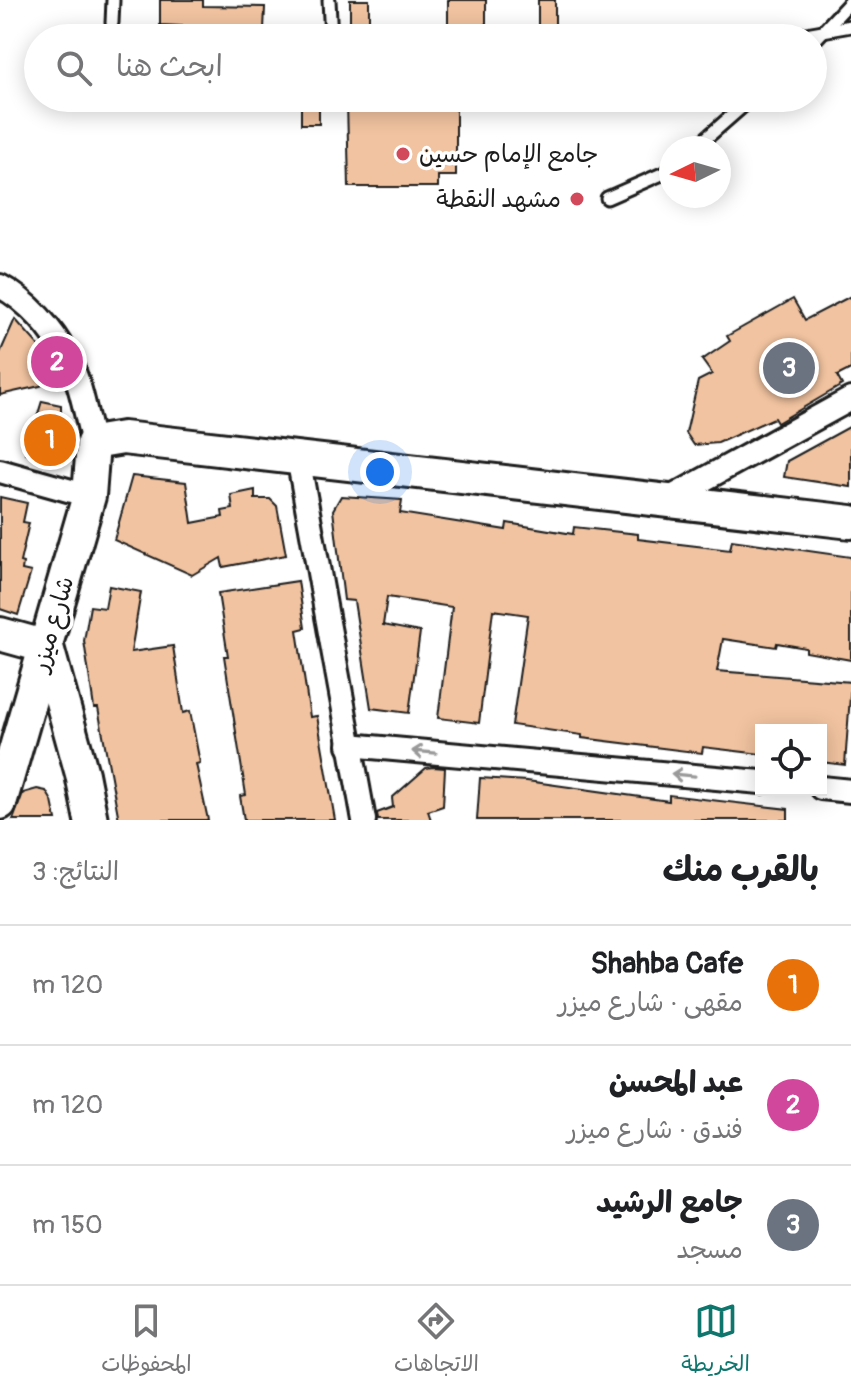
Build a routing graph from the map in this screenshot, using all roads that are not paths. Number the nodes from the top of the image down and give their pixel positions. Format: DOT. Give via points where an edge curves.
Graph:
graph roads {
  1 [pos="113,0"];
  2 [pos="329,0"];
  3 [pos="851,1"];
  4 [pos="112,23"];
  5 [pos="330,24"];
  6 [pos="851,26"];
  7 [pos="827,29"];
  8 [pos="827,30"];
  9 [pos="736,112"];
  10 [pos="709,136"];
  11 [pos="659,175"];
  12 [pos="607,198"];
  13 [pos="0,286"];
  14 [pos="851,399"];
  15 [pos="93,443"];
  16 [pos="298,457"];
  17 [pos="0,471"];
  18 [pos="89,496"];
  19 [pos="663,502"];
  20 [pos="851,522"];
  21 [pos="0,634"];
  22 [pos="47,647"];
  23 [pos="349,745"];
  24 [pos="755,781"];
  25 [pos="827,789"];
  26 [pos="851,791"];
  27 [pos="0,803"];
  28 [pos="91,820"];
  29 [pos="364,820"];
  1 -- 4 [label="lane"];
  2 -- 5 [label="lane"];
  3 -- 7 [label="lane"];
  6 -- 8 [label="lane"];
  9 -- 10 [label="lane"];
  11 -- 12 [label="lane"];
  13 -- 15 [label="street" via="21,297 69,359"];
  14 -- 19 [label="street"];
  15 -- 16 [label="street" via="123,438"];
  15 -- 18 [label="street, شارع ميزر"];
  16 -- 19 [label="street"];
  16 -- 23 [label="street"];
  17 -- 18 [label="street"];
  18 -- 22 [label="street, شارع ميزر"];
  19 -- 20 [label="street"];
  21 -- 22 [label="street"];
  22 -- 27 [label="street, شارع ميزر"];
  22 -- 28 [label="street"];
  24 -- 23 [label="street, one-way"];
  23 -- 29 [label="street"];
  25 -- 26 [label="street"];
}
